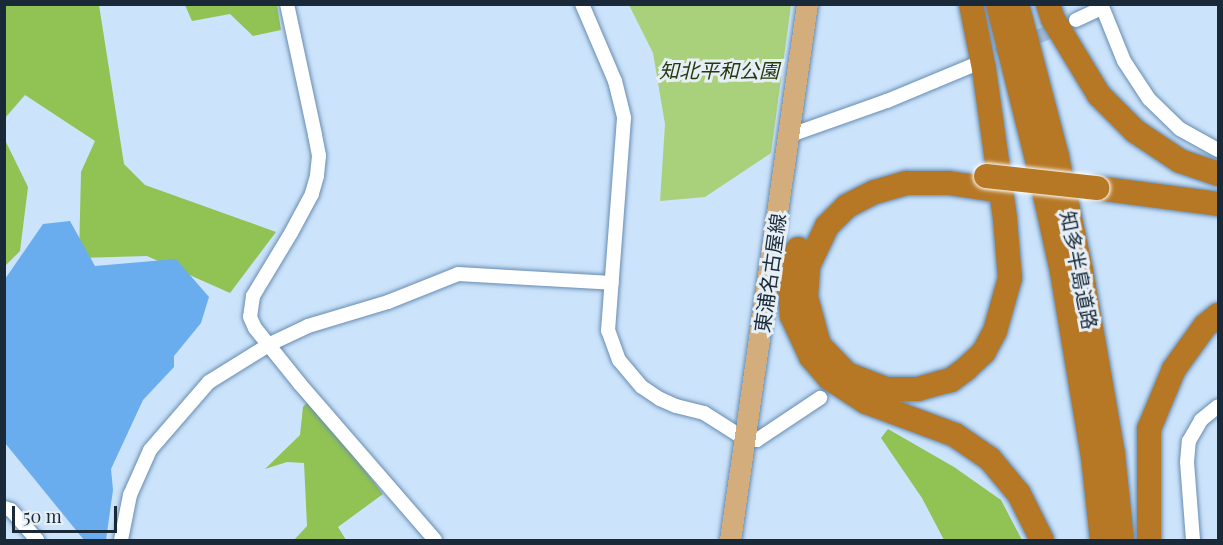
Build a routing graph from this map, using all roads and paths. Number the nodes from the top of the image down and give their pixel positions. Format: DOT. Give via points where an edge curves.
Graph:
graph roads {
  1 [pos="287,4"];
  2 [pos="582,4"];
  3 [pos="807,4"];
  4 [pos="971,4"];
  5 [pos="998,4"];
  6 [pos="1017,4"];
  7 [pos="1048,4"];
  8 [pos="1102,6"];
  9 [pos="1076,20"];
  10 [pos="976,64"];
  11 [pos="788,136"];
  12 [pos="1218,150"];
  13 [pos="1218,174"];
  14 [pos="987,182"];
  15 [pos="1098,196"];
  16 [pos="1218,204"];
  17 [pos="1218,220"];
  18 [pos="612,283"];
  19 [pos="1218,315"];
  20 [pos="270,344"];
  21 [pos="820,398"];
  22 [pos="1218,406"];
  23 [pos="745,439"];
  24 [pos="4,508"];
  25 [pos="37,540"];
  26 [pos="121,540"];
  27 [pos="435,540"];
  28 [pos="730,540"];
  29 [pos="1042,540"];
  30 [pos="1102,540"];
  31 [pos="1122,540"];
  32 [pos="1149,540"];
  33 [pos="1193,540"];
  1 -- 20 [label="street" via="319,156 312,194 250,307 255,328"];
  2 -- 18 [label="street" via="615,81 624,118"];
  3 -- 11 [label="main road, 東浦名古屋線"];
  4 -- 14 [label="highway" via="1005,219 1010,278 995,331 984,352 951,380 918,389 886,389 847,374 819,345 806,297 808,266 827,226 847,206 875,192 907,183"];
  5 -- 30 [label="highway, 知多半島道路" via="1064,284"];
  6 -- 31 [label="highway, 知多半島道路" via="1082,270 1111,443"];
  7 -- 13 [label="highway" via="1053,19 1100,95 1135,131 1180,161"];
  8 -- 9 [label="street"];
  8 -- 12 [label="street" via="1124,61 1149,99 1180,129"];
  10 -- 11 [label="street"];
  11 -- 23 [label="main road, 東浦名古屋線"];
  14 -- 15 [label="highway, bridge"];
  14 -- 29 [label="highway" via="933,171 911,171 848,192 813,225 798,249 790,282 792,316 810,357 829,378 866,402 955,435 990,459 1019,494"];
  15 -- 16 [label="highway"];
  15 -- 17 [label="highway"];
  18 -- 20 [label="street" via="458,274 388,302 308,326"];
  18 -- 23 [label="street" via="608,330 619,360 642,387 676,406 704,413"];
  19 -- 32 [label="highway" via="1205,326 1174,369 1149,429"];
  20 -- 26 [label="street" via="209,382 150,450 130,495"];
  20 -- 27 [label="street"];
  21 -- 23 [label="street" via="757,440"];
  22 -- 33 [label="street" via="1201,420 1189,441"];
  23 -- 28 [label="main road, 東浦名古屋線"];
  24 -- 25 [label="street"];
}
